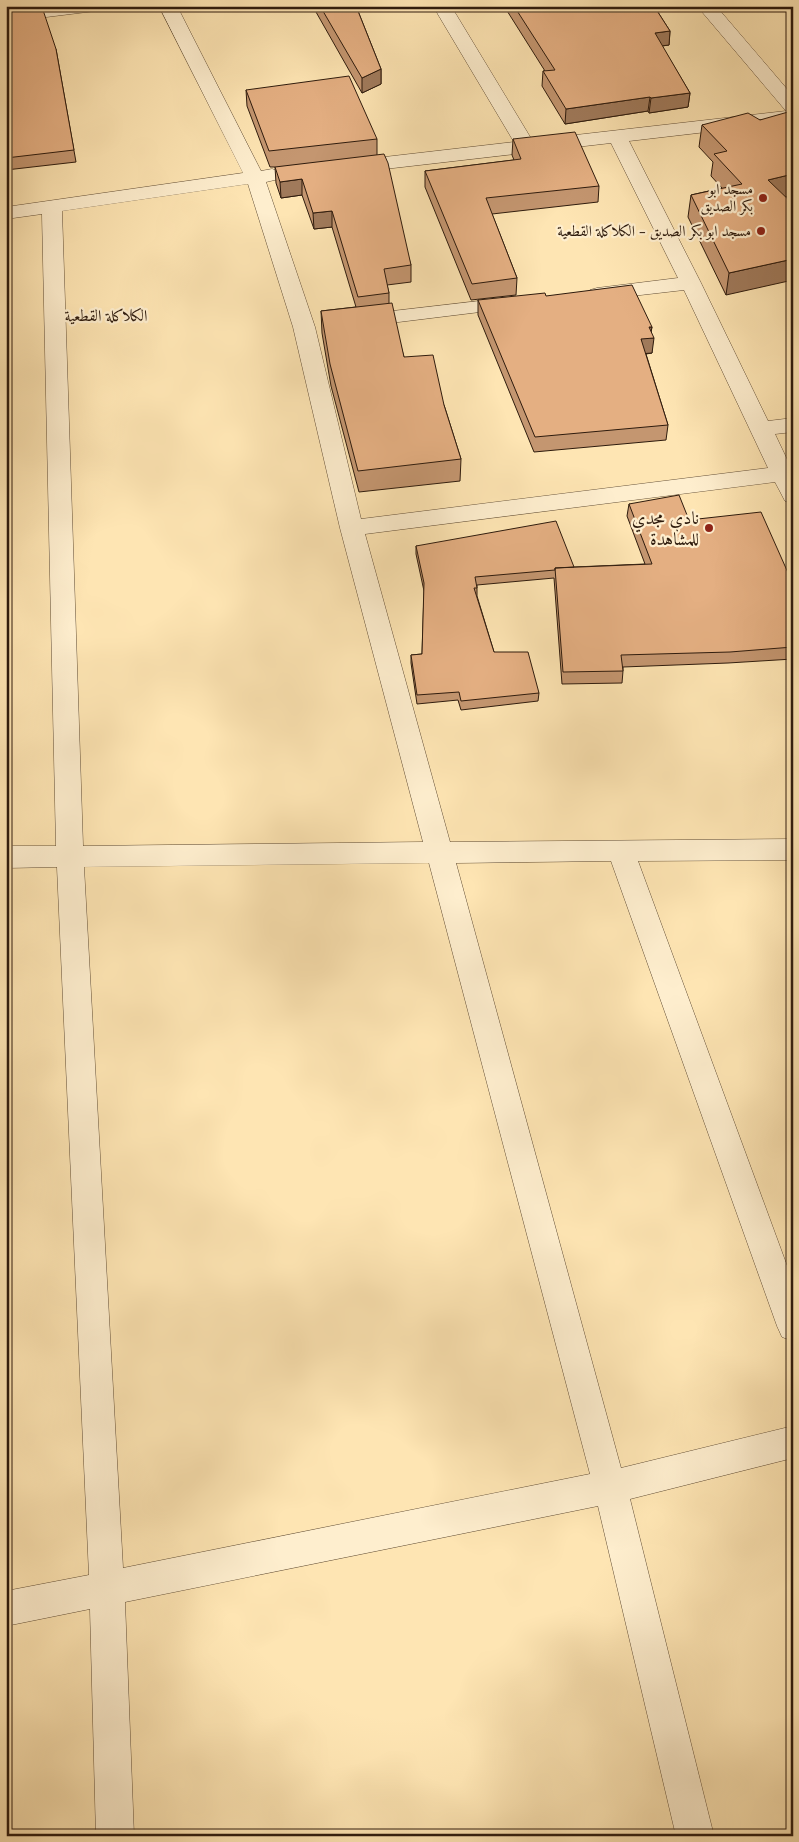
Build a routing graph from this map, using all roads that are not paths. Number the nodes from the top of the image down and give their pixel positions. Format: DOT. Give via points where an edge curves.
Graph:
graph roads {
  1 [pos="96,6"];
  2 [pos="168,6"];
  3 [pos="442,6"];
  4 [pos="706,6"];
  5 [pos="6,17"];
  6 [pos="793,108"];
  7 [pos="793,116"];
  8 [pos="617,136"];
  9 [pos="526,147"];
  10 [pos="332,169"];
  11 [pos="294,173"];
  12 [pos="255,177"];
  13 [pos="52,206"];
  14 [pos="6,213"];
  15 [pos="692,283"];
  16 [pos="582,295"];
  17 [pos="533,301"];
  18 [pos="321,325"];
  19 [pos="793,426"];
  20 [pos="761,429"];
  21 [pos="782,474"];
  22 [pos="793,496"];
  23 [pos="352,528"];
  24 [pos="793,849"];
  25 [pos="621,851"];
  26 [pos="439,852"];
  27 [pos="70,856"];
  28 [pos="6,857"];
  29 [pos="793,1326"];
  30 [pos="793,1442"];
  31 [pos="610,1487"];
  32 [pos="107,1590"];
  33 [pos="6,1609"];
  34 [pos="116,1836"];
  35 [pos="696,1836"];
  1 -- 5 [label="street"];
  2 -- 12 [label="street"];
  3 -- 9 [label="street"];
  4 -- 6 [label="street"];
  7 -- 8 [label="street"];
  8 -- 9 [label="street"];
  8 -- 15 [label="street"];
  9 -- 10 [label="street"];
  11 -- 12 [label="street"];
  12 -- 13 [label="street"];
  12 -- 18 [label="street"];
  13 -- 14 [label="street"];
  13 -- 27 [label="street"];
  15 -- 16 [label="street"];
  15 -- 20 [label="street"];
  17 -- 18 [label="street"];
  18 -- 23 [label="street"];
  19 -- 20 [label="street"];
  20 -- 21 [label="street"];
  21 -- 22 [label="street"];
  21 -- 23 [label="street"];
  23 -- 26 [label="street"];
  24 -- 25 [label="street"];
  25 -- 26 [label="street"];
  25 -- 29 [label="street"];
  26 -- 27 [label="street"];
  26 -- 31 [label="street"];
  27 -- 28 [label="street"];
  27 -- 32 [label="street"];
  30 -- 31 [label="street"];
  31 -- 32 [label="street"];
  31 -- 35 [label="street"];
  32 -- 33 [label="street"];
  32 -- 34 [label="street"];
}
